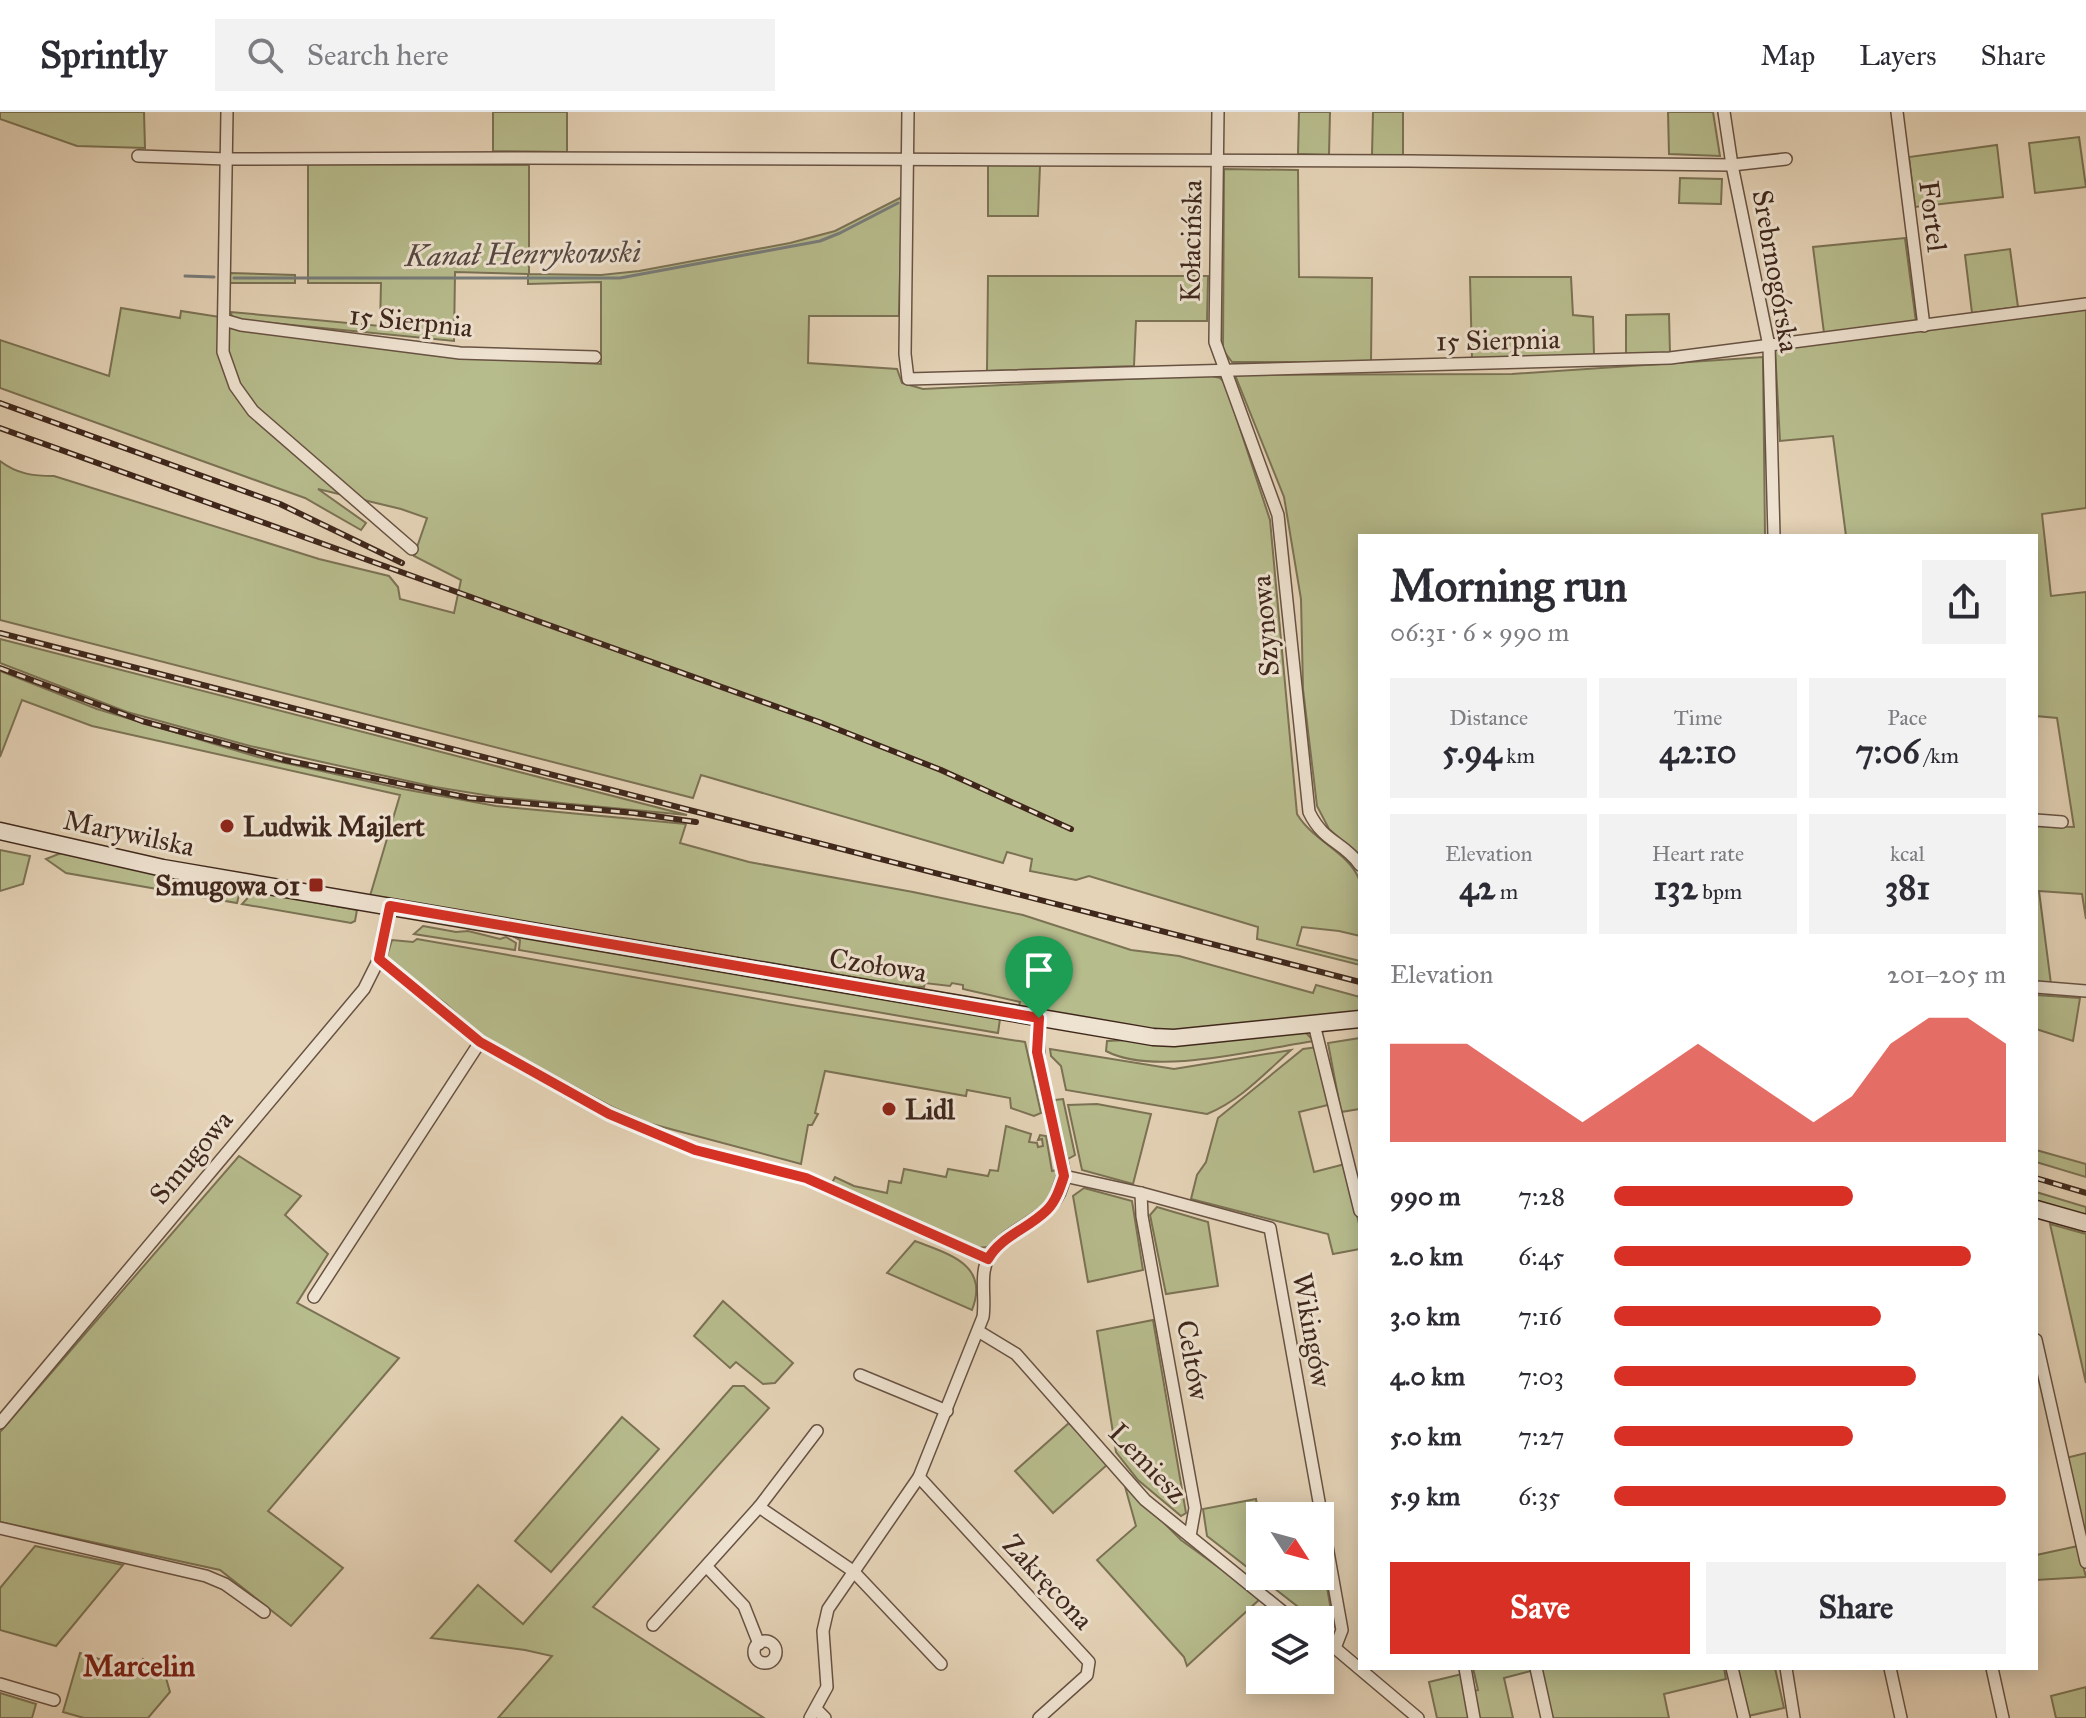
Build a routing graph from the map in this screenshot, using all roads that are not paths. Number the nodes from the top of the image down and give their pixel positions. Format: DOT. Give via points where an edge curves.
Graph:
graph roads {
  1 [pos="227,112"];
  2 [pos="908,112"];
  3 [pos="1218,112"];
  4 [pos="1724,112"];
  5 [pos="1897,112"];
  6 [pos="138,156"];
  7 [pos="227,159"];
  8 [pos="1786,159"];
  9 [pos="909,161"];
  10 [pos="1217,161"];
  11 [pos="1732,165"];
  12 [pos="2086,304"];
  13 [pos="224,320"];
  14 [pos="1924,326"];
  15 [pos="1769,346"];
  16 [pos="595,357"];
  17 [pos="1226,369"];
  18 [pos="1774,534"];
  19 [pos="412,549"];
  20 [pos="2038,820"];
  21 [pos="2062,822"];
  22 [pos="0,831"];
  23 [pos="1358,863"];
  24 [pos="390,906"];
  25 [pos="379,959"];
  26 [pos="2038,987"];
  27 [pos="2086,991"];
  28 [pos="1039,1018"];
  29 [pos="1358,1019"];
  30 [pos="1314,1024"];
  31 [pos="480,1042"];
  32 [pos="1064,1176"];
  33 [pos="1141,1193"];
  34 [pos="1358,1203"];
  35 [pos="2038,1210"];
  36 [pos="2086,1223"];
  37 [pos="988,1259"];
  38 [pos="314,1297"];
  39 [pos="978,1331"];
  40 [pos="2038,1349"];
  41 [pos="860,1375"];
  42 [pos="947,1411"];
  43 [pos="0,1423"];
  44 [pos="817,1431"];
  45 [pos="919,1477"];
  46 [pos="759,1507"];
  47 [pos="0,1528"];
  48 [pos="1190,1536"];
  49 [pos="2086,1562"];
  50 [pos="707,1567"];
  51 [pos="853,1571"];
  52 [pos="1273,1606"];
  53 [pos="264,1612"];
  54 [pos="653,1625"];
  55 [pos="759,1644"];
  56 [pos="1335,1648"];
  57 [pos="941,1664"];
  58 [pos="1358,1667"];
  59 [pos="1361,1670"];
  60 [pos="1465,1670"];
  61 [pos="1536,1670"];
  62 [pos="1732,1670"];
  63 [pos="1786,1670"];
  64 [pos="1890,1670"];
  65 [pos="1992,1670"];
  66 [pos="0,1684"];
  67 [pos="54,1700"];
  68 [pos="817,1715"];
  69 [pos="1039,1718"];
  70 [pos="1418,1718"];
  71 [pos="1474,1718"];
  72 [pos="1547,1718"];
  73 [pos="1744,1718"];
  74 [pos="1794,1718"];
  75 [pos="1901,1718"];
  76 [pos="2003,1718"];
  1 -- 7 [label="street"];
  2 -- 9 [label="street"];
  3 -- 10 [label="street, Kołacińska"];
  4 -- 11 [label="street, Srebrnogórska"];
  5 -- 14 [label="street, Fortel"];
  6 -- 7 [label="street"];
  7 -- 9 [label="street"];
  7 -- 13 [label="street"];
  8 -- 11 [label="street"];
  9 -- 10 [label="street"];
  9 -- 17 [label="street, 15 Sierpnia" via="908,379"];
  10 -- 11 [label="street"];
  10 -- 17 [label="street, Kołacińska" via="1215,339"];
  11 -- 15 [label="street, Srebrnogórska"];
  12 -- 14 [label="street, 15 Sierpnia"];
  13 -- 16 [label="street, 15 Sierpnia" via="460,353"];
  13 -- 19 [label="street" via="223,352 235,386 253,411"];
  14 -- 15 [label="street, 15 Sierpnia"];
  15 -- 17 [label="street, 15 Sierpnia" via="1670,358"];
  15 -- 18 [label="street, Srebrnogórska"];
  17 -- 23 [label="street, Szynowa" via="1278,515 1309,812 1327,839"];
  20 -- 21 [label="street"];
  22 -- 24 [label="street, Marywilska" via="163,868"];
  24 -- 25 [label="street, Smugowa"];
  24 -- 28 [label="street, Czołowa"];
  25 -- 31 [label="street"];
  25 -- 43 [label="street, Smugowa" via="364,989"];
  26 -- 27 [label="street"];
  28 -- 30 [label="street, Czołowa" via="1165,1038"];
  28 -- 32 [label="street" via="1037,1052"];
  29 -- 30 [label="street, Czołowa"];
  30 -- 34 [label="street"];
  31 -- 37 [label="street" via="609,1114 695,1150 806,1178"];
  31 -- 38 [label="street"];
  32 -- 33 [label="street, Wikingów"];
  32 -- 37 [label="street" via="1047,1210 1000,1243"];
  33 -- 48 [label="street, Celtów" via="1195,1508"];
  33 -- 56 [label="street, Wikingów" via="1270,1228 1342,1630"];
  35 -- 36 [label="street"];
  37 -- 39 [label="street"];
  39 -- 42 [label="street"];
  39 -- 48 [label="street, Lemiesz" via="1016,1354 1145,1500"];
  40 -- 49 [label="street"];
  41 -- 42 [label="street"];
  42 -- 45 [label="street"];
  44 -- 46 [label="street"];
  45 -- 51 [label="street"];
  45 -- 69 [label="street, Zakręcona" via="1089,1662 1087,1675"];
  46 -- 50 [label="street"];
  46 -- 51 [label="street"];
  47 -- 53 [label="street" via="206,1576"];
  48 -- 52 [label="street, Lemiesz"];
  50 -- 54 [label="street"];
  50 -- 55 [label="street" via="744,1606"];
  51 -- 57 [label="street"];
  51 -- 68 [label="street" via="825,1619 827,1687"];
  56 -- 58 [label="street"];
  59 -- 70 [label="street"];
  60 -- 71 [label="street"];
  61 -- 72 [label="street"];
  62 -- 73 [label="street"];
  63 -- 74 [label="street"];
  64 -- 75 [label="street"];
  65 -- 76 [label="street"];
  66 -- 67 [label="street"];
}
